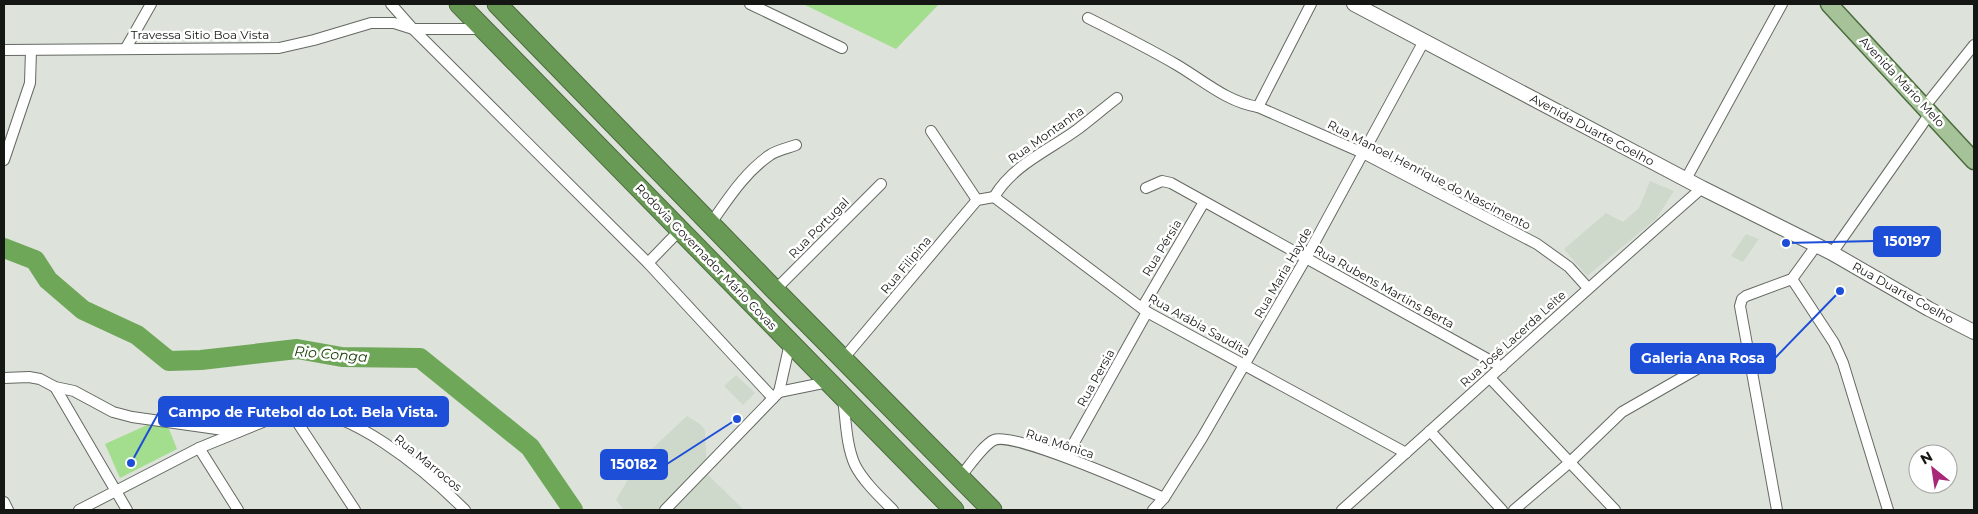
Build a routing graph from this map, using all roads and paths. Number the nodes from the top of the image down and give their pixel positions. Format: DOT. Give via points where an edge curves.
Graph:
graph roads {
  1 [pos="151,4"];
  2 [pos="391,4"];
  3 [pos="459,4"];
  4 [pos="497,4"];
  5 [pos="750,4"];
  6 [pos="1311,4"];
  7 [pos="1354,4"];
  8 [pos="1782,4"];
  9 [pos="1829,4"];
  10 [pos="1841,4"];
  11 [pos="1088,18"];
  12 [pos="413,29"];
  13 [pos="483,29"];
  14 [pos="1424,41"];
  15 [pos="1974,45"];
  16 [pos="126,48"];
  17 [pos="842,48"];
  18 [pos="4,50"];
  19 [pos="31,50"];
  20 [pos="1117,98"];
  21 [pos="1258,106"];
  22 [pos="1930,106"];
  23 [pos="931,131"];
  24 [pos="796,145"];
  25 [pos="1974,148"];
  26 [pos="1363,153"];
  27 [pos="4,160"];
  28 [pos="1974,161"];
  29 [pos="1686,179"];
  30 [pos="881,184"];
  31 [pos="1146,188"];
  32 [pos="1702,188"];
  33 [pos="994,196"];
  34 [pos="977,200"];
  35 [pos="1204,202"];
  36 [pos="711,223"];
  37 [pos="680,230"];
  38 [pos="1816,246"];
  39 [pos="1832,253"];
  40 [pos="1306,258"];
  41 [pos="648,263"];
  42 [pos="1792,279"];
  43 [pos="1588,288"];
  44 [pos="775,290"];
  45 [pos="1144,310"];
  46 [pos="1974,332"];
  47 [pos="790,343"];
  48 [pos="843,358"];
  49 [pos="1245,365"];
  50 [pos="1502,367"];
  51 [pos="1697,369"];
  52 [pos="4,378"];
  53 [pos="1490,378"];
  54 [pos="828,382"];
  55 [pos="55,387"];
  56 [pos="776,395"];
  57 [pos="843,397"];
  58 [pos="290,411"];
  59 [pos="1430,431"];
  60 [pos="239,432"];
  61 [pos="200,448"];
  62 [pos="1406,453"];
  63 [pos="1066,456"];
  64 [pos="1569,463"];
  65 [pos="960,477"];
  66 [pos="117,491"];
  67 [pos="1164,498"];
  68 [pos="4,502"];
  69 [pos="8,510"];
  70 [pos="79,510"];
  71 [pos="128,510"];
  72 [pos="238,510"];
  73 [pos="355,510"];
  74 [pos="465,510"];
  75 [pos="665,510"];
  76 [pos="893,510"];
  77 [pos="954,510"];
  78 [pos="992,510"];
  79 [pos="1153,510"];
  80 [pos="1342,510"];
  81 [pos="1502,510"];
  82 [pos="1514,510"];
  83 [pos="1615,510"];
  84 [pos="1777,510"];
  85 [pos="1888,510"];
  1 -- 16 [label="street"];
  2 -- 12 [label="street"];
  3 -- 13 [label="highway, Rodovia Governador Mário Covas"];
  4 -- 36 [label="highway"];
  5 -- 17 [label="street"];
  6 -- 21 [label="street"];
  7 -- 14 [label="main road, Avenida Duarte Coelho"];
  8 -- 29 [label="street"];
  9 -- 22 [label="main road, Avenida Mário Melo"];
  10 -- 22 [label="main road"];
  11 -- 21 [label="street, Rua Manoel Henrique do Nascimento" via="1176,64 1230,98"];
  12 -- 13 [label="street, Travessa Sitio Boa Vista"];
  12 -- 16 [label="street, Travessa Sitio Boa Vista" via="394,23 371,23 279,48"];
  12 -- 41 [label="street"];
  13 -- 37 [label="highway, Rodovia Governador Mário Covas"];
  14 -- 26 [label="street, Rua Maria Hayde"];
  14 -- 29 [label="main road, Avenida Duarte Coelho"];
  15 -- 22 [label="street"];
  16 -- 19 [label="street, Travessa Sitio Boa Vista"];
  18 -- 19 [label="street, Travessa Sitio Boa Vista"];
  19 -- 27 [label="street" via="30,83"];
  20 -- 33 [label="street, Rua Montanha" via="1077,130 1021,166"];
  21 -- 26 [label="street, Rua Manoel Henrique do Nascimento"];
  22 -- 25 [label="main road, Avenida Mário Melo"];
  22 -- 28 [label="main road, Avenida Mário Melo"];
  22 -- 39 [label="street"];
  23 -- 34 [label="street"];
  24 -- 36 [label="street" via="772,153 756,166"];
  26 -- 40 [label="street, Rua Maria Hayde"];
  26 -- 43 [label="street, Rua Manoel Henrique do Nascimento" via="1537,244 1569,267"];
  29 -- 32 [label="main road, Avenida Duarte Coelho"];
  30 -- 44 [label="street, Rua Portugal"];
  31 -- 35 [label="street, Rua Rubens Martins Berta" via="1162,181 1171,183"];
  32 -- 38 [label="main road, Avenida Duarte Coelho"];
  32 -- 43 [label="street, Rua José Lacerda Leite"];
  33 -- 34 [label="street"];
  33 -- 45 [label="street, Rua Arábia Saudita"];
  34 -- 48 [label="street, Rua Filipina"];
  35 -- 40 [label="street, Rua Rubens Martins Berta"];
  35 -- 45 [label="street, Rua Pérsia"];
  36 -- 44 [label="highway"];
  37 -- 41 [label="street"];
  37 -- 47 [label="highway, Rodovia Governador Mário Covas"];
  38 -- 39 [label="main road, Avenida Duarte Coelho"];
  38 -- 42 [label="street"];
  39 -- 46 [label="main road, Rua Duarte Coelho" via="1929,310"];
  40 -- 49 [label="street, Rua Maria Hayde"];
  40 -- 50 [label="street, Rua Rubens Martins Berta"];
  41 -- 56 [label="street"];
  42 -- 84 [label="street" via="1746,296 1740,306"];
  42 -- 85 [label="street" via="1844,363"];
  43 -- 50 [label="street, Rua José Lacerda Leite"];
  44 -- 48 [label="highway"];
  45 -- 49 [label="street, Rua Arábia Saudita"];
  45 -- 63 [label="street, Rua Persia"];
  47 -- 54 [label="highway, Rodovia Governador Mário Covas"];
  47 -- 56 [label="street"];
  48 -- 65 [label="highway"];
  49 -- 62 [label="street, Rua Arábia Saudita"];
  49 -- 67 [label="street, Rua Maria Hayde"];
  50 -- 53 [label="street, Rua José Lacerda Leite"];
  51 -- 64 [label="street" via="1622,412"];
  52 -- 55 [label="street" via="30,377"];
  53 -- 59 [label="street, Rua José Lacerda Leite"];
  53 -- 64 [label="street"];
  54 -- 56 [label="street"];
  54 -- 57 [label="highway, Rodovia Governador Mário Covas"];
  55 -- 60 [label="street" via="74,391 113,412 132,417"];
  55 -- 66 [label="street"];
  56 -- 75 [label="street"];
  57 -- 76 [label="street" via="855,464"];
  57 -- 77 [label="highway, Rodovia Governador Mário Covas"];
  58 -- 60 [label="street, Rua Marrocos"];
  58 -- 73 [label="street"];
  58 -- 74 [label="street, Rua Marrocos" via="315,411 351,425 394,448"];
  59 -- 62 [label="street, Rua José Lacerda Leite"];
  59 -- 81 [label="street"];
  60 -- 61 [label="street, Rua Marrocos"];
  61 -- 66 [label="street, Rua Marrocos"];
  61 -- 72 [label="street"];
  62 -- 80 [label="street, Rua José Lacerda Leite"];
  63 -- 65 [label="street, Rua Mônica" via="995,439"];
  63 -- 67 [label="street, Rua Mônica"];
  64 -- 82 [label="street"];
  64 -- 83 [label="street"];
  65 -- 78 [label="highway"];
  66 -- 70 [label="street, Rua Marrocos"];
  66 -- 71 [label="street"];
  67 -- 79 [label="street, Rua Maria Hayde"];
  68 -- 69 [label="street"];
}
